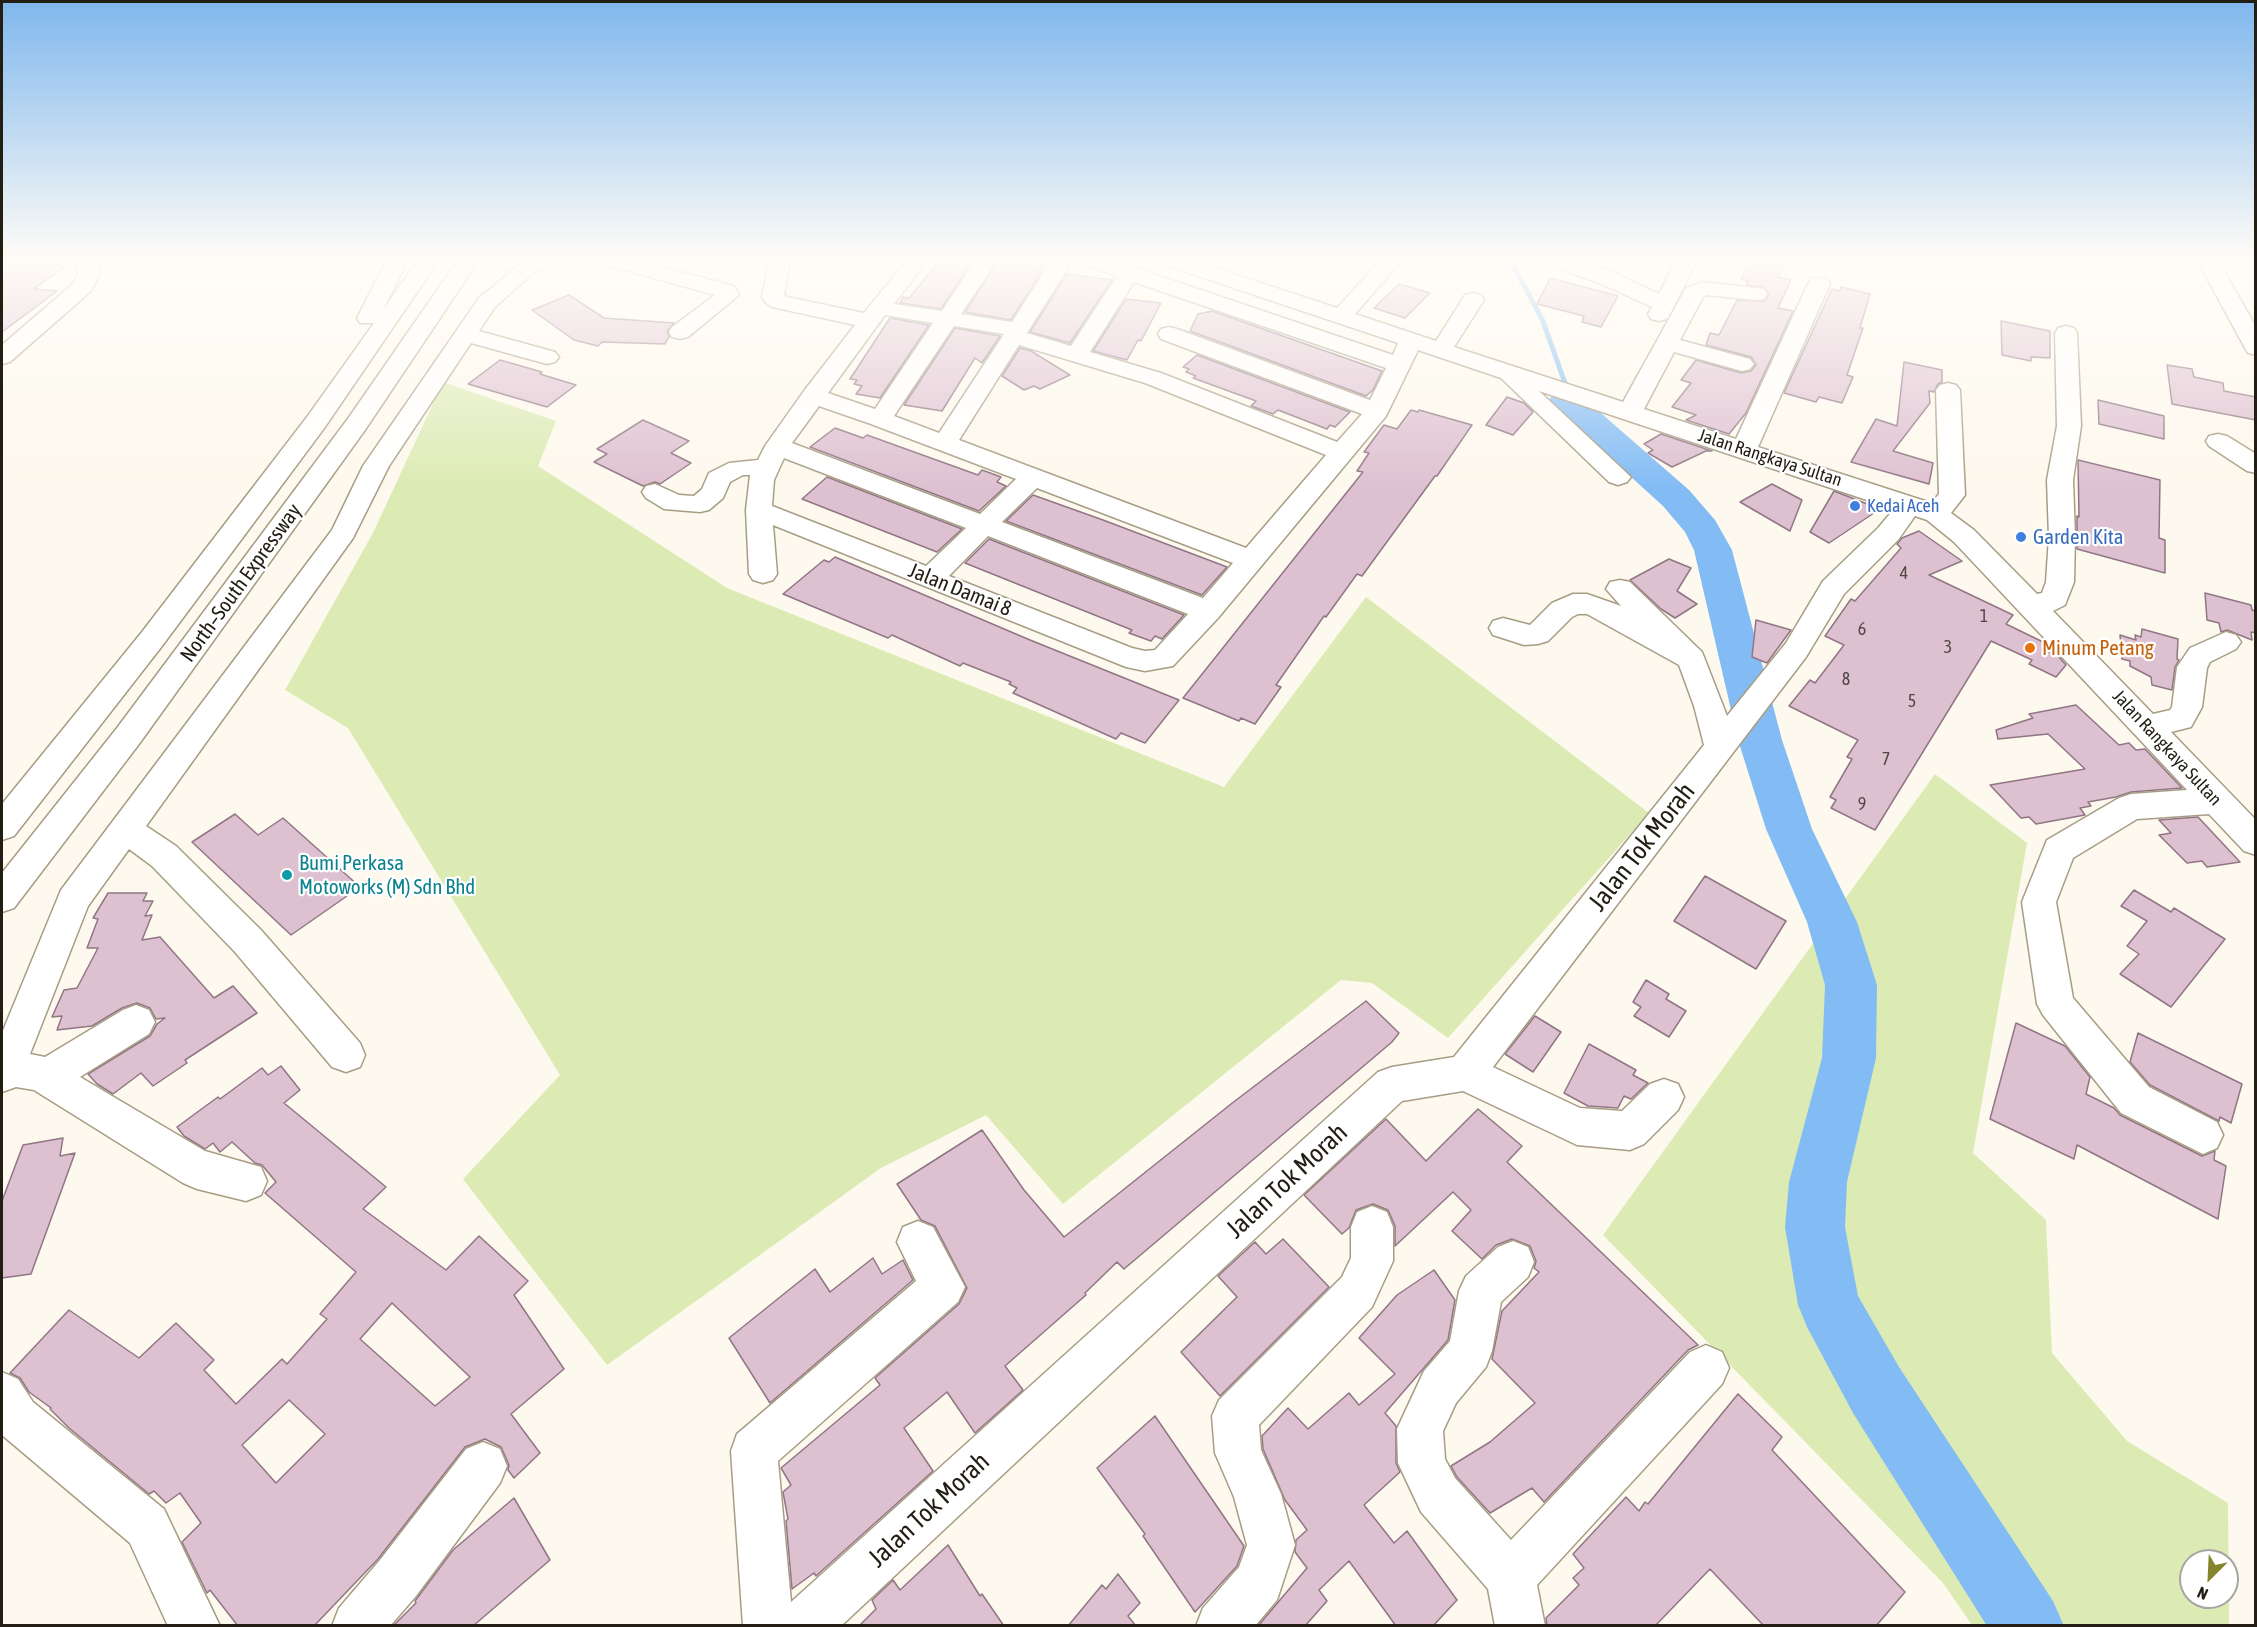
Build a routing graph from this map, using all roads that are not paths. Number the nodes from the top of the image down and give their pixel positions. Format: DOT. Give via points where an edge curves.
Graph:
graph roads {
  1 [pos="26,336"];
  2 [pos="360,336"];
  3 [pos="376,336"];
  4 [pos="417,336"];
  5 [pos="466,336"];
  6 [pos="470,336"];
  7 [pos="858,336"];
  8 [pos="936,336"];
  9 [pos="1014,336"];
  10 [pos="1024,336"];
  11 [pos="1089,336"];
  12 [pos="1168,336"];
  13 [pos="1174,336"];
  14 [pos="1314,336"];
  15 [pos="1396,336"];
  16 [pos="1450,336"];
  17 [pos="1650,336"];
  18 [pos="1669,336"];
  19 [pos="1795,336"];
  20 [pos="2066,336"];
  21 [pos="1411,341"];
  22 [pos="1665,343"];
  23 [pos="1441,350"];
  24 [pos="1077,355"];
  25 [pos="2,357"];
  26 [pos="547,357"];
  27 [pos="1742,364"];
  28 [pos="1399,365"];
  29 [pos="1505,371"];
  30 [pos="1153,378"];
  31 [pos="1948,390"];
  32 [pos="812,396"];
  33 [pos="1620,408"];
  34 [pos="1377,411"];
  35 [pos="880,419"];
  36 [pos="316,422"];
  37 [pos="2218,441"];
  38 [pos="944,444"];
  39 [pos="1744,449"];
  40 [pos="1343,453"];
  41 [pos="772,457"];
  42 [pos="2256,466"];
  43 [pos="1034,477"];
  44 [pos="1618,477"];
  45 [pos="655,492"];
  46 [pos="1924,509"];
  47 [pos="759,510"];
  48 [pos="984,525"];
  49 [pos="1252,560"];
  50 [pos="763,574"];
  51 [pos="930,578"];
  52 [pos="1620,589"];
  53 [pos="2031,604"];
  54 [pos="1208,611"];
  55 [pos="1503,628"];
  56 [pos="2226,642"];
  57 [pos="1692,659"];
  58 [pos="1738,724"];
  59 [pos="2147,727"];
  60 [pos="2218,801"];
  61 [pos="2,827"];
  62 [pos="125,829"];
  63 [pos="2256,842"];
  64 [pos="2,898"];
  65 [pos="136,1022"];
  66 [pos="346,1056"];
  67 [pos="3,1072"];
  68 [pos="1465,1073"];
  69 [pos="46,1077"];
  70 [pos="1664,1097"];
  71 [pos="2203,1135"];
  72 [pos="246,1181"];
  73 [pos="1372,1227"];
  74 [pos="918,1242"];
  75 [pos="1514,1262"];
  76 [pos="1706,1368"];
  77 [pos="2,1395"];
  78 [pos="483,1466"];
  79 [pos="1511,1577"];
  80 [pos="195,1626"];
  81 [pos="357,1626"];
  82 [pos="768,1626"];
  83 [pos="803,1626"];
  84 [pos="1221,1626"];
  85 [pos="1520,1626"];
  1 -- 25 [label="main road"];
  2 -- 36 [label="main road"];
  3 -- 36 [label="main road, North–South Expressway"];
  4 -- 64 [label="main road, North–South Expressway" via="128,736"];
  5 -- 62 [label="main road" via="376,466 344,532"];
  6 -- 26 [label="main road"];
  7 -- 32 [label="main road"];
  8 -- 35 [label="main road"];
  9 -- 38 [label="main road"];
  10 -- 24 [label="main road"];
  11 -- 24 [label="main road"];
  12 -- 30 [label="main road"];
  13 -- 34 [label="main road"];
  14 -- 28 [label="main road"];
  15 -- 21 [label="main road, Jalan Rangkaya Sultan"];
  16 -- 23 [label="main road"];
  17 -- 33 [label="main road"];
  18 -- 22 [label="main road"];
  19 -- 39 [label="main road"];
  20 -- 53 [label="main road" via="2069,426 2060,480 2060,582 2055,598 2048,603"];
  21 -- 23 [label="main road, Jalan Rangkaya Sultan"];
  21 -- 28 [label="main road"];
  22 -- 27 [label="main road"];
  22 -- 33 [label="main road"];
  23 -- 29 [label="main road, Jalan Rangkaya Sultan"];
  24 -- 30 [label="main road"];
  28 -- 34 [label="main road"];
  29 -- 33 [label="main road, Jalan Rangkaya Sultan"];
  29 -- 44 [label="main road"];
  30 -- 40 [label="main road"];
  31 -- 46 [label="main road, Jalan Tok Morah" via="1952,495"];
  32 -- 35 [label="main road"];
  32 -- 41 [label="main road"];
  33 -- 39 [label="main road, Jalan Rangkaya Sultan"];
  34 -- 40 [label="main road"];
  35 -- 38 [label="main road"];
  36 -- 61 [label="main road, North–South Expressway" via="152,639"];
  37 -- 42 [label="main road"];
  38 -- 43 [label="main road"];
  39 -- 46 [label="main road, Jalan Rangkaya Sultan"];
  40 -- 49 [label="main road"];
  41 -- 45 [label="main road" via="718,478 714,492 700,504 673,503"];
  41 -- 47 [label="main road" via="761,480"];
  41 -- 48 [label="main road"];
  43 -- 48 [label="main road"];
  43 -- 49 [label="main road"];
  46 -- 53 [label="main road, Jalan Rangkaya Sultan" via="1964,536"];
  46 -- 58 [label="main road, Jalan Tok Morah" via="1888,534 1833,588 1796,650"];
  47 -- 50 [label="main road"];
  47 -- 51 [label="main road, Jalan Damai 8"];
  48 -- 51 [label="main road"];
  48 -- 54 [label="main road"];
  49 -- 54 [label="main road"];
  51 -- 54 [label="main road, Jalan Damai 8" via="1126,657 1145,661 1163,659"];
  52 -- 57 [label="main road"];
  53 -- 59 [label="main road, Jalan Rangkaya Sultan"];
  55 -- 57 [label="main road" via="1538,634 1562,610 1573,604 1587,604 1617,616"];
  56 -- 59 [label="main road" via="2200,655 2192,667 2187,707 2180,719"];
  57 -- 58 [label="main road" via="1709,705"];
  58 -- 68 [label="main road, Jalan Tok Morah"];
  59 -- 60 [label="main road, Jalan Rangkaya Sultan"];
  60 -- 63 [label="main road, Jalan Rangkaya Sultan"];
  60 -- 71 [label="main road" via="2131,807 2059,850 2038,902 2056,1004 2135,1100"];
  62 -- 66 [label="main road" via="164,856 248,941"];
  62 -- 67 [label="main road" via="72,900"];
  65 -- 69 [label="main road"];
  67 -- 69 [label="main road" via="39,1073"];
  68 -- 70 [label="main road" via="1577,1126 1630,1131"];
  68 -- 83 [label="main road, Jalan Tok Morah" via="1392,1085"];
  69 -- 72 [label="main road" via="197,1169"];
  73 -- 84 [label="main road" via="1372,1261 1357,1292 1235,1416 1238,1453 1257,1494 1271,1545 1259,1582"];
  74 -- 82 [label="main road" via="943,1287 754,1451"];
  75 -- 79 [label="main road" via="1481,1291 1470,1351 1440,1387 1420,1429 1422,1463 1438,1495"];
  76 -- 79 [label="main road"];
  77 -- 80 [label="main road" via="17,1418 147,1526"];
  78 -- 81 [label="main road"];
  79 -- 85 [label="main road"];
}
